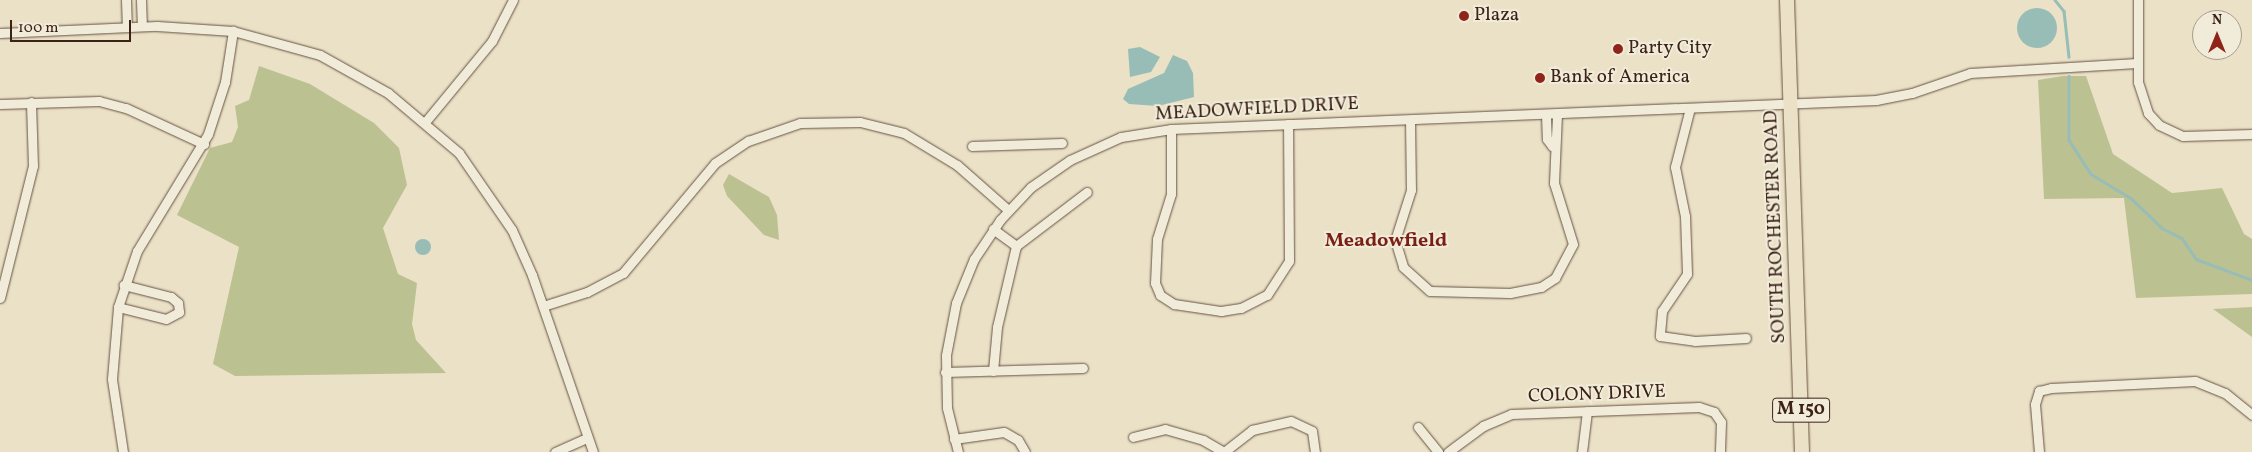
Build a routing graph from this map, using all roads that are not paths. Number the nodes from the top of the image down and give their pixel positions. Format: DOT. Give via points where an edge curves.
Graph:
graph roads {
  1 [pos="126,0"];
  2 [pos="141,0"];
  3 [pos="513,0"];
  4 [pos="1786,0"];
  5 [pos="2138,0"];
  6 [pos="142,26"];
  7 [pos="127,27"];
  8 [pos="233,31"];
  9 [pos="0,33"];
  10 [pos="2137,63"];
  11 [pos="31,102"];
  12 [pos="0,104"];
  13 [pos="1790,105"];
  14 [pos="1690,108"];
  15 [pos="1546,114"];
  16 [pos="1556,114"];
  17 [pos="426,120"];
  18 [pos="1410,120"];
  19 [pos="1288,124"];
  20 [pos="1171,129"];
  21 [pos="2252,134"];
  22 [pos="1062,143"];
  23 [pos="204,144"];
  24 [pos="972,146"];
  25 [pos="1552,146"];
  26 [pos="1087,192"];
  27 [pos="1008,210"];
  28 [pos="993,229"];
  29 [pos="1016,246"];
  30 [pos="124,285"];
  31 [pos="0,298"];
  32 [pos="543,306"];
  33 [pos="118,307"];
  34 [pos="1746,338"];
  35 [pos="1083,368"];
  36 [pos="993,371"];
  37 [pos="945,372"];
  38 [pos="1587,411"];
  39 [pos="2252,415"];
  40 [pos="1418,427"];
  41 [pos="1133,437"];
  42 [pos="587,438"];
  43 [pos="954,440"];
  44 [pos="123,452"];
  45 [pos="555,452"];
  46 [pos="593,452"];
  47 [pos="958,452"];
  48 [pos="1025,452"];
  49 [pos="1224,452"];
  50 [pos="1315,452"];
  51 [pos="1438,452"];
  52 [pos="1448,452"];
  53 [pos="1582,452"];
  54 [pos="1720,452"];
  55 [pos="1802,452"];
  56 [pos="2039,452"];
  1 -- 7 [label="street"];
  2 -- 6 [label="street"];
  3 -- 17 [label="street" via="492,41"];
  4 -- 13 [label="main road, SOUTH ROCHESTER ROAD / M 150"];
  5 -- 10 [label="street"];
  6 -- 7 [label="street"];
  6 -- 8 [label="street"];
  7 -- 9 [label="street"];
  8 -- 17 [label="street" via="278,41 337,63"];
  8 -- 23 [label="street" via="220,98"];
  10 -- 13 [label="street, MEADOWFIELD DRIVE" via="1970,73 1890,98"];
  10 -- 21 [label="street" via="2141,99 2159,125 2183,136 2199,138"];
  11 -- 12 [label="street"];
  11 -- 23 [label="street" via="108,103"];
  11 -- 31 [label="street" via="33,166"];
  13 -- 14 [label="street, MEADOWFIELD DRIVE"];
  13 -- 55 [label="main road, SOUTH ROCHESTER ROAD / M 150"];
  14 -- 16 [label="street, MEADOWFIELD DRIVE"];
  14 -- 34 [label="street" via="1675,167 1684,216 1686,274 1662,311 1660,336 1695,341"];
  15 -- 16 [label="street, MEADOWFIELD DRIVE"];
  15 -- 18 [label="street, MEADOWFIELD DRIVE"];
  15 -- 25 [label="street" via="1547,140"];
  16 -- 25 [label="street" via="1557,138"];
  17 -- 32 [label="street" via="488,190 518,242"];
  18 -- 19 [label="street, MEADOWFIELD DRIVE"];
  18 -- 25 [label="street" via="1411,190 1395,248 1408,274 1424,288 1439,293 1531,291 1562,271 1574,238 1554,183"];
  19 -- 20 [label="street, MEADOWFIELD DRIVE"];
  19 -- 20 [label="street" via="1289,261 1267,294 1241,308 1221,311 1174,304 1160,294 1155,283 1157,239 1171,194"];
  20 -- 27 [label="street, MEADOWFIELD DRIVE" via="1122,137 1070,160"];
  22 -- 24 [label="street"];
  23 -- 30 [label="street" via="148,231"];
  26 -- 29 [label="street"];
  27 -- 28 [label="street, MEADOWFIELD DRIVE"];
  27 -- 32 [label="street" via="957,165 904,133 847,120 800,123 748,142 715,163 624,272 587,292"];
  28 -- 29 [label="street"];
  28 -- 37 [label="street, MEADOWFIELD DRIVE" via="956,303"];
  29 -- 36 [label="street" via="998,320"];
  30 -- 33 [label="street"];
  30 -- 33 [label="street" via="171,297 178,302 179,312 166,319"];
  32 -- 42 [label="street"];
  33 -- 44 [label="street" via="112,379"];
  35 -- 36 [label="street"];
  36 -- 37 [label="street"];
  37 -- 43 [label="street, MEADOWFIELD DRIVE"];
  38 -- 52 [label="street, COLONY DRIVE" via="1504,416"];
  38 -- 53 [label="street"];
  38 -- 54 [label="street, COLONY DRIVE" via="1707,408 1721,422"];
  39 -- 56 [label="street" via="2225,392 2195,381 2039,391 2035,404"];
  40 -- 51 [label="street"];
  41 -- 49 [label="street" via="1165,429 1203,440"];
  42 -- 45 [label="street"];
  42 -- 46 [label="street"];
  43 -- 47 [label="street, MEADOWFIELD DRIVE"];
  43 -- 48 [label="street" via="1004,432 1018,440"];
  49 -- 50 [label="street" via="1252,430 1291,421 1312,431"];
}
